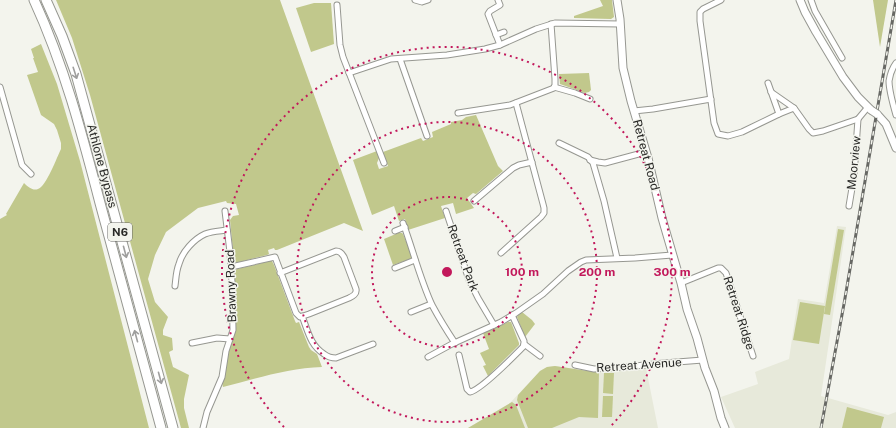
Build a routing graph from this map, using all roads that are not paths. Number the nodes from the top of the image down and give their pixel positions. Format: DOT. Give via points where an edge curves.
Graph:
graph roads {
  1 [pos="28,0"];
  2 [pos="34,0"];
  3 [pos="46,0"];
  4 [pos="50,0"];
  5 [pos="415,0"];
  6 [pos="428,0"];
  7 [pos="498,0"];
  8 [pos="617,0"];
  9 [pos="721,0"];
  10 [pos="800,0"];
  11 [pos="810,0"];
  12 [pos="337,5"];
  13 [pos="551,24"];
  14 [pos="620,24"];
  15 [pos="504,32"];
  16 [pos="496,35"];
  17 [pos="62,36"];
  18 [pos="500,45"];
  19 [pos="400,58"];
  20 [pos="842,58"];
  21 [pos="896,63"];
  22 [pos="349,73"];
  23 [pos="768,83"];
  24 [pos="0,87"];
  25 [pos="554,87"];
  26 [pos="771,92"];
  27 [pos="590,98"];
  28 [pos="711,99"];
  29 [pos="516,104"];
  30 [pos="794,108"];
  31 [pos="872,110"];
  32 [pos="634,111"];
  33 [pos="458,113"];
  34 [pos="779,114"];
  35 [pos="896,115"];
  36 [pos="77,117"];
  37 [pos="858,119"];
  38 [pos="427,136"];
  39 [pos="558,143"];
  40 [pos="896,148"];
  41 [pos="646,152"];
  42 [pos="590,160"];
  43 [pos="532,162"];
  44 [pos="384,163"];
  45 [pos="31,174"];
  46 [pos="474,201"];
  47 [pos="849,206"];
  48 [pos="225,211"];
  49 [pos="446,211"];
  50 [pos="227,230"];
  51 [pos="395,231"];
  52 [pos="501,253"];
  53 [pos="672,255"];
  54 [pos="617,258"];
  55 [pos="415,260"];
  56 [pos="231,267"];
  57 [pos="395,268"];
  58 [pos="280,273"];
  59 [pos="681,283"];
  60 [pos="175,286"];
  61 [pos="431,304"];
  62 [pos="411,312"];
  63 [pos="512,315"];
  64 [pos="302,316"];
  65 [pos="494,324"];
  66 [pos="230,339"];
  67 [pos="456,342"];
  68 [pos="192,343"];
  69 [pos="374,344"];
  70 [pos="524,344"];
  71 [pos="459,355"];
  72 [pos="540,356"];
  73 [pos="753,356"];
  74 [pos="428,357"];
  75 [pos="703,360"];
  76 [pos="575,365"];
  77 [pos="161,428"];
  78 [pos="173,428"];
  79 [pos="203,428"];
  80 [pos="725,428"];
  1 -- 36 [label="highway, N6" via="47,40"];
  2 -- 36 [label="highway, Athlone Bypass / N6" via="57,55"];
  3 -- 17 [label="highway, Athlone Bypass / N6"];
  4 -- 17 [label="highway, N6"];
  5 -- 6 [label="street"];
  7 -- 16 [label="street" via="500,4 488,14"];
  8 -- 14 [label="street, Retreat Road"];
  9 -- 28 [label="street" via="700,12"];
  10 -- 31 [label="street" via="807,18 843,77"];
  11 -- 20 [label="street"];
  12 -- 22 [label="street" via="341,51"];
  13 -- 14 [label="street"];
  13 -- 18 [label="street"];
  13 -- 25 [label="street"];
  14 -- 32 [label="street, Retreat Road" via="623,68"];
  15 -- 16 [label="street"];
  16 -- 18 [label="street"];
  17 -- 78 [label="highway, Athlone Bypass / N6, one-way" via="96,142"];
  18 -- 19 [label="street" via="464,53"];
  19 -- 22 [label="street"];
  19 -- 38 [label="street"];
  21 -- 35 [label="street" via="889,81"];
  22 -- 44 [label="street"];
  23 -- 26 [label="street"];
  24 -- 45 [label="street" via="22,165"];
  25 -- 27 [label="street"];
  25 -- 29 [label="street"];
  26 -- 30 [label="street"];
  26 -- 34 [label="street"];
  28 -- 32 [label="street"];
  28 -- 34 [label="street" via="714,123 718,134 722,135 742,132"];
  29 -- 33 [label="street"];
  29 -- 43 [label="street"];
  30 -- 34 [label="street"];
  30 -- 37 [label="street, Moorview" via="813,133"];
  31 -- 37 [label="street, Moorview"];
  31 -- 40 [label="street" via="886,124"];
  32 -- 41 [label="street, Retreat Road"];
  77 -- 36 [label="highway, Athlone Bypass / N6, one-way"];
  37 -- 47 [label="street, Moorview"];
  39 -- 42 [label="street"];
  41 -- 42 [label="street" via="605,163"];
  41 -- 53 [label="street, Retreat Road"];
  42 -- 54 [label="street" via="604,201"];
  43 -- 46 [label="street" via="513,168"];
  43 -- 52 [label="street" via="544,213"];
  48 -- 50 [label="street, Brawny Road"];
  49 -- 65 [label="street, Retreat Park" via="469,280"];
  50 -- 56 [label="street, Brawny Road"];
  50 -- 60 [label="street" via="199,237 190,246 178,265"];
  51 -- 55 [label="street" via="404,225"];
  53 -- 54 [label="street"];
  53 -- 59 [label="street, Retreat Road"];
  54 -- 63 [label="street" via="581,262 543,294"];
  55 -- 57 [label="street"];
  55 -- 61 [label="street"];
  56 -- 58 [label="street" via="274,254"];
  56 -- 66 [label="street, Brawny Road" via="233,325"];
  58 -- 64 [label="street" via="296,313"];
  58 -- 64 [label="street" via="336,251 344,257 356,293 345,300"];
  59 -- 73 [label="street, Retreat Ridge" via="718,268 724,270"];
  59 -- 75 [label="street, Retreat Road" via="684,309"];
  61 -- 62 [label="street"];
  61 -- 67 [label="street"];
  63 -- 65 [label="street"];
  63 -- 70 [label="street"];
  64 -- 69 [label="street" via="313,344 332,358"];
  65 -- 67 [label="street"];
  66 -- 68 [label="street" via="217,338"];
  66 -- 79 [label="street, Brawny Road" via="222,377"];
  67 -- 74 [label="street"];
  70 -- 71 [label="street" via="479,388 471,392 467,389"];
  70 -- 72 [label="street"];
  75 -- 76 [label="street, Retreat Avenue" via="624,368 589,369"];
  75 -- 80 [label="street, Retreat Road"];
}
